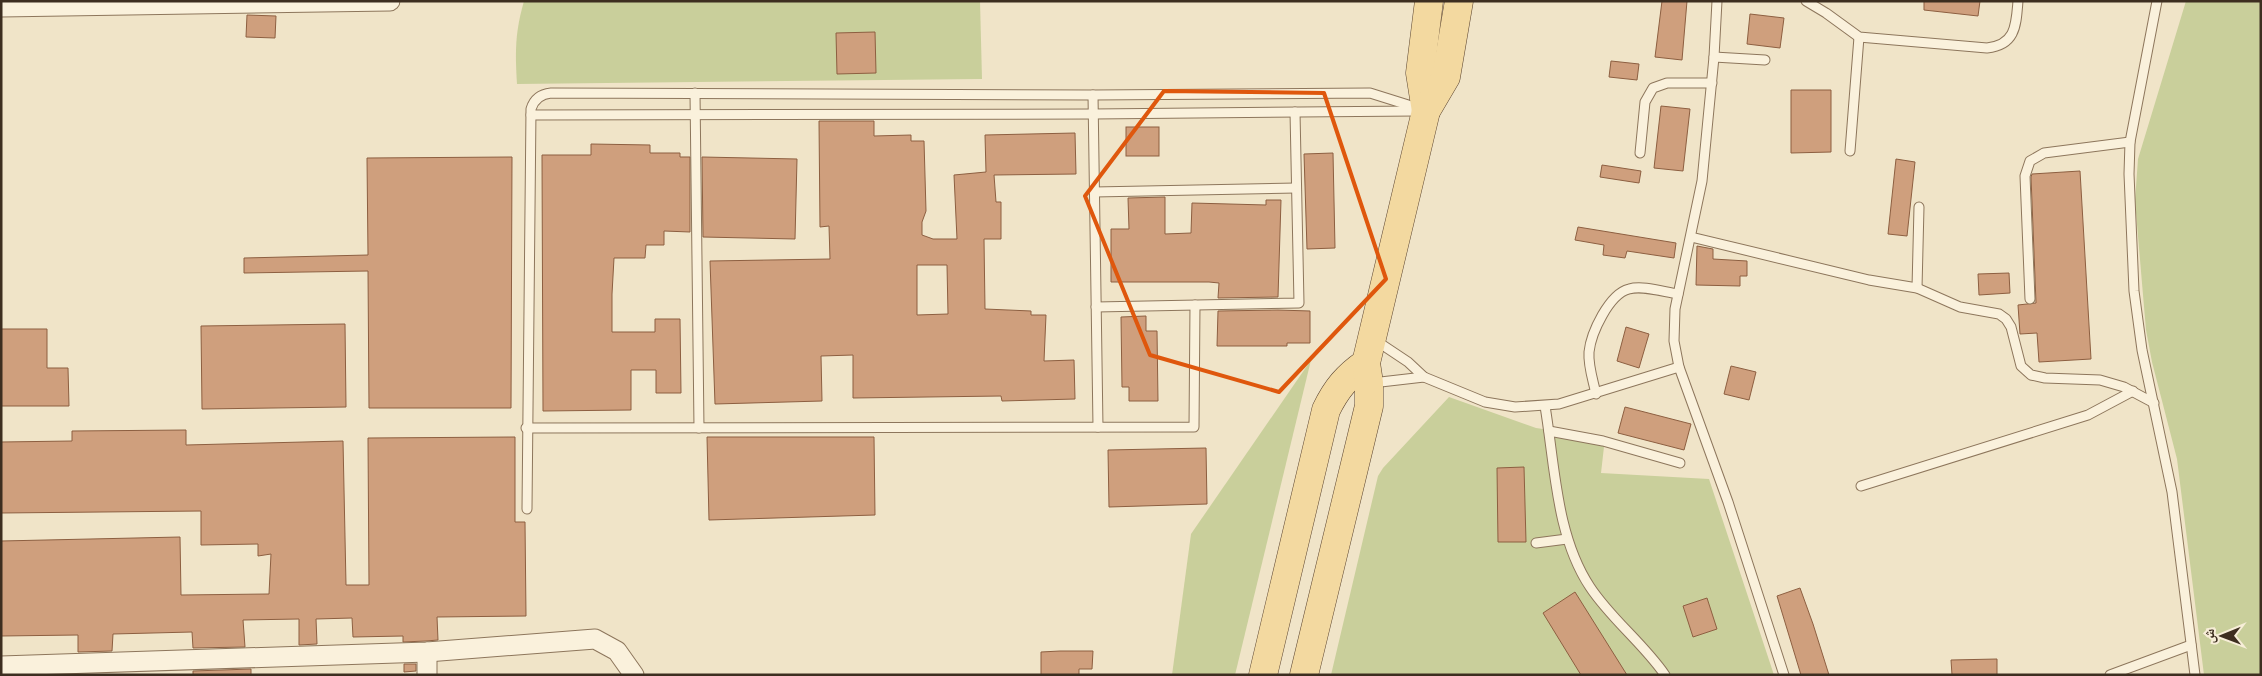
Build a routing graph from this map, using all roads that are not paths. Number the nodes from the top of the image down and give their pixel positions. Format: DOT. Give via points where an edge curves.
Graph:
graph roads {
  1 [pos="390,1"];
  2 [pos="1429,1"];
  3 [pos="1459,1"];
  4 [pos="1717,1"];
  5 [pos="1806,1"];
  6 [pos="2018,1"];
  7 [pos="2157,1"];
  8 [pos="1,7"];
  9 [pos="1859,37"];
  10 [pos="1714,57"];
  11 [pos="1764,60"];
  12 [pos="1712,83"];
  13 [pos="695,93"];
  14 [pos="1093,95"];
  15 [pos="1426,111"];
  16 [pos="1295,112"];
  17 [pos="1092,114"];
  18 [pos="530,115"];
  19 [pos="694,116"];
  20 [pos="2130,142"];
  21 [pos="1850,151"];
  22 [pos="1640,153"];
  23 [pos="1296,188"];
  24 [pos="1094,192"];
  25 [pos="1919,208"];
  26 [pos="1691,238"];
  27 [pos="1917,288"];
  28 [pos="1678,294"];
  29 [pos="2030,299"];
  30 [pos="1195,305"];
  31 [pos="1096,307"];
  32 [pos="1369,362"];
  33 [pos="1679,367"];
  34 [pos="1424,377"];
  35 [pos="2133,391"];
  36 [pos="1596,394"];
  37 [pos="2154,403"];
  38 [pos="1545,406"];
  39 [pos="1098,427"];
  40 [pos="526,428"];
  41 [pos="699,428"];
  42 [pos="1549,431"];
  43 [pos="1680,463"];
  44 [pos="1861,486"];
  45 [pos="527,509"];
  46 [pos="1567,539"];
  47 [pos="1536,543"];
  48 [pos="2191,645"];
  49 [pos="427,652"];
  50 [pos="1,666"];
  51 [pos="145,668"];
  52 [pos="427,675"];
  53 [pos="634,675"];
  54 [pos="1263,675"];
  55 [pos="1304,675"];
  56 [pos="1664,675"];
  57 [pos="1784,675"];
  58 [pos="2110,675"];
  59 [pos="2195,675"];
  1 -- 8 [label="street"];
  2 -- 15 [label="main road" via="1420,73"];
  3 -- 15 [label="main road" via="1446,77"];
  4 -- 10 [label="lane"];
  5 -- 9 [label="lane"];
  6 -- 9 [label="lane" via="2012,35 1994,48"];
  7 -- 20 [label="lane"];
  9 -- 21 [label="lane"];
  10 -- 11 [label="lane"];
  10 -- 12 [label="lane"];
  12 -- 22 [label="lane" via="1667,83 1653,88 1646,102"];
  12 -- 26 [label="lane" via="1702,181"];
  13 -- 14 [label="lane"];
  13 -- 18 [label="lane" via="546,93 532,104"];
  13 -- 19 [label="lane"];
  14 -- 15 [label="lane" via="1370,93"];
  14 -- 17 [label="lane"];
  15 -- 16 [label="lane"];
  15 -- 32 [label="main road"];
  16 -- 17 [label="lane"];
  16 -- 23 [label="lane"];
  17 -- 19 [label="lane"];
  17 -- 24 [label="lane"];
  18 -- 19 [label="lane"];
  18 -- 40 [label="lane"];
  19 -- 41 [label="lane"];
  20 -- 29 [label="lane" via="2044,153 2030,161 2025,176"];
  20 -- 37 [label="lane" via="2134,291"];
  23 -- 24 [label="lane"];
  23 -- 30 [label="lane" via="1299,303"];
  24 -- 31 [label="lane"];
  25 -- 27 [label="lane"];
  26 -- 27 [label="lane" via="1869,280"];
  26 -- 28 [label="lane"];
  27 -- 35 [label="lane" via="1960,307 1991,311 2006,319 2011,326 2021,366 2032,375 2100,380"];
  28 -- 33 [label="lane" via="1674,328"];
  28 -- 36 [label="lane" via="1635,288 1622,292 1612,301 1595,330 1589,352"];
  30 -- 31 [label="lane"];
  30 -- 39 [label="lane" via="1194,427"];
  31 -- 39 [label="lane"];
  32 -- 34 [label="lane"];
  32 -- 34 [label="lane" via="1390,350"];
  32 -- 54 [label="main road" via="1349,375 1335,391 1326,410"];
  32 -- 55 [label="main road" via="1369,406"];
  33 -- 36 [label="lane"];
  33 -- 57 [label="lane" via="1728,502"];
  34 -- 38 [label="lane" via="1485,402 1515,407"];
  35 -- 37 [label="lane"];
  35 -- 44 [label="lane" via="2088,415"];
  36 -- 38 [label="lane"];
  37 -- 48 [label="lane" via="2172,492"];
  38 -- 42 [label="lane"];
  39 -- 41 [label="lane"];
  40 -- 41 [label="lane"];
  40 -- 45 [label="lane"];
  42 -- 43 [label="lane" via="1603,441"];
  42 -- 46 [label="lane"];
  46 -- 47 [label="lane"];
  46 -- 56 [label="lane" via="1581,572 1601,602 1644,647"];
  48 -- 58 [label="lane"];
  48 -- 59 [label="lane"];
  49 -- 51 [label="street"];
  49 -- 52 [label="street"];
  49 -- 53 [label="street" via="595,639 617,651"];
  50 -- 51 [label="street"];
}
